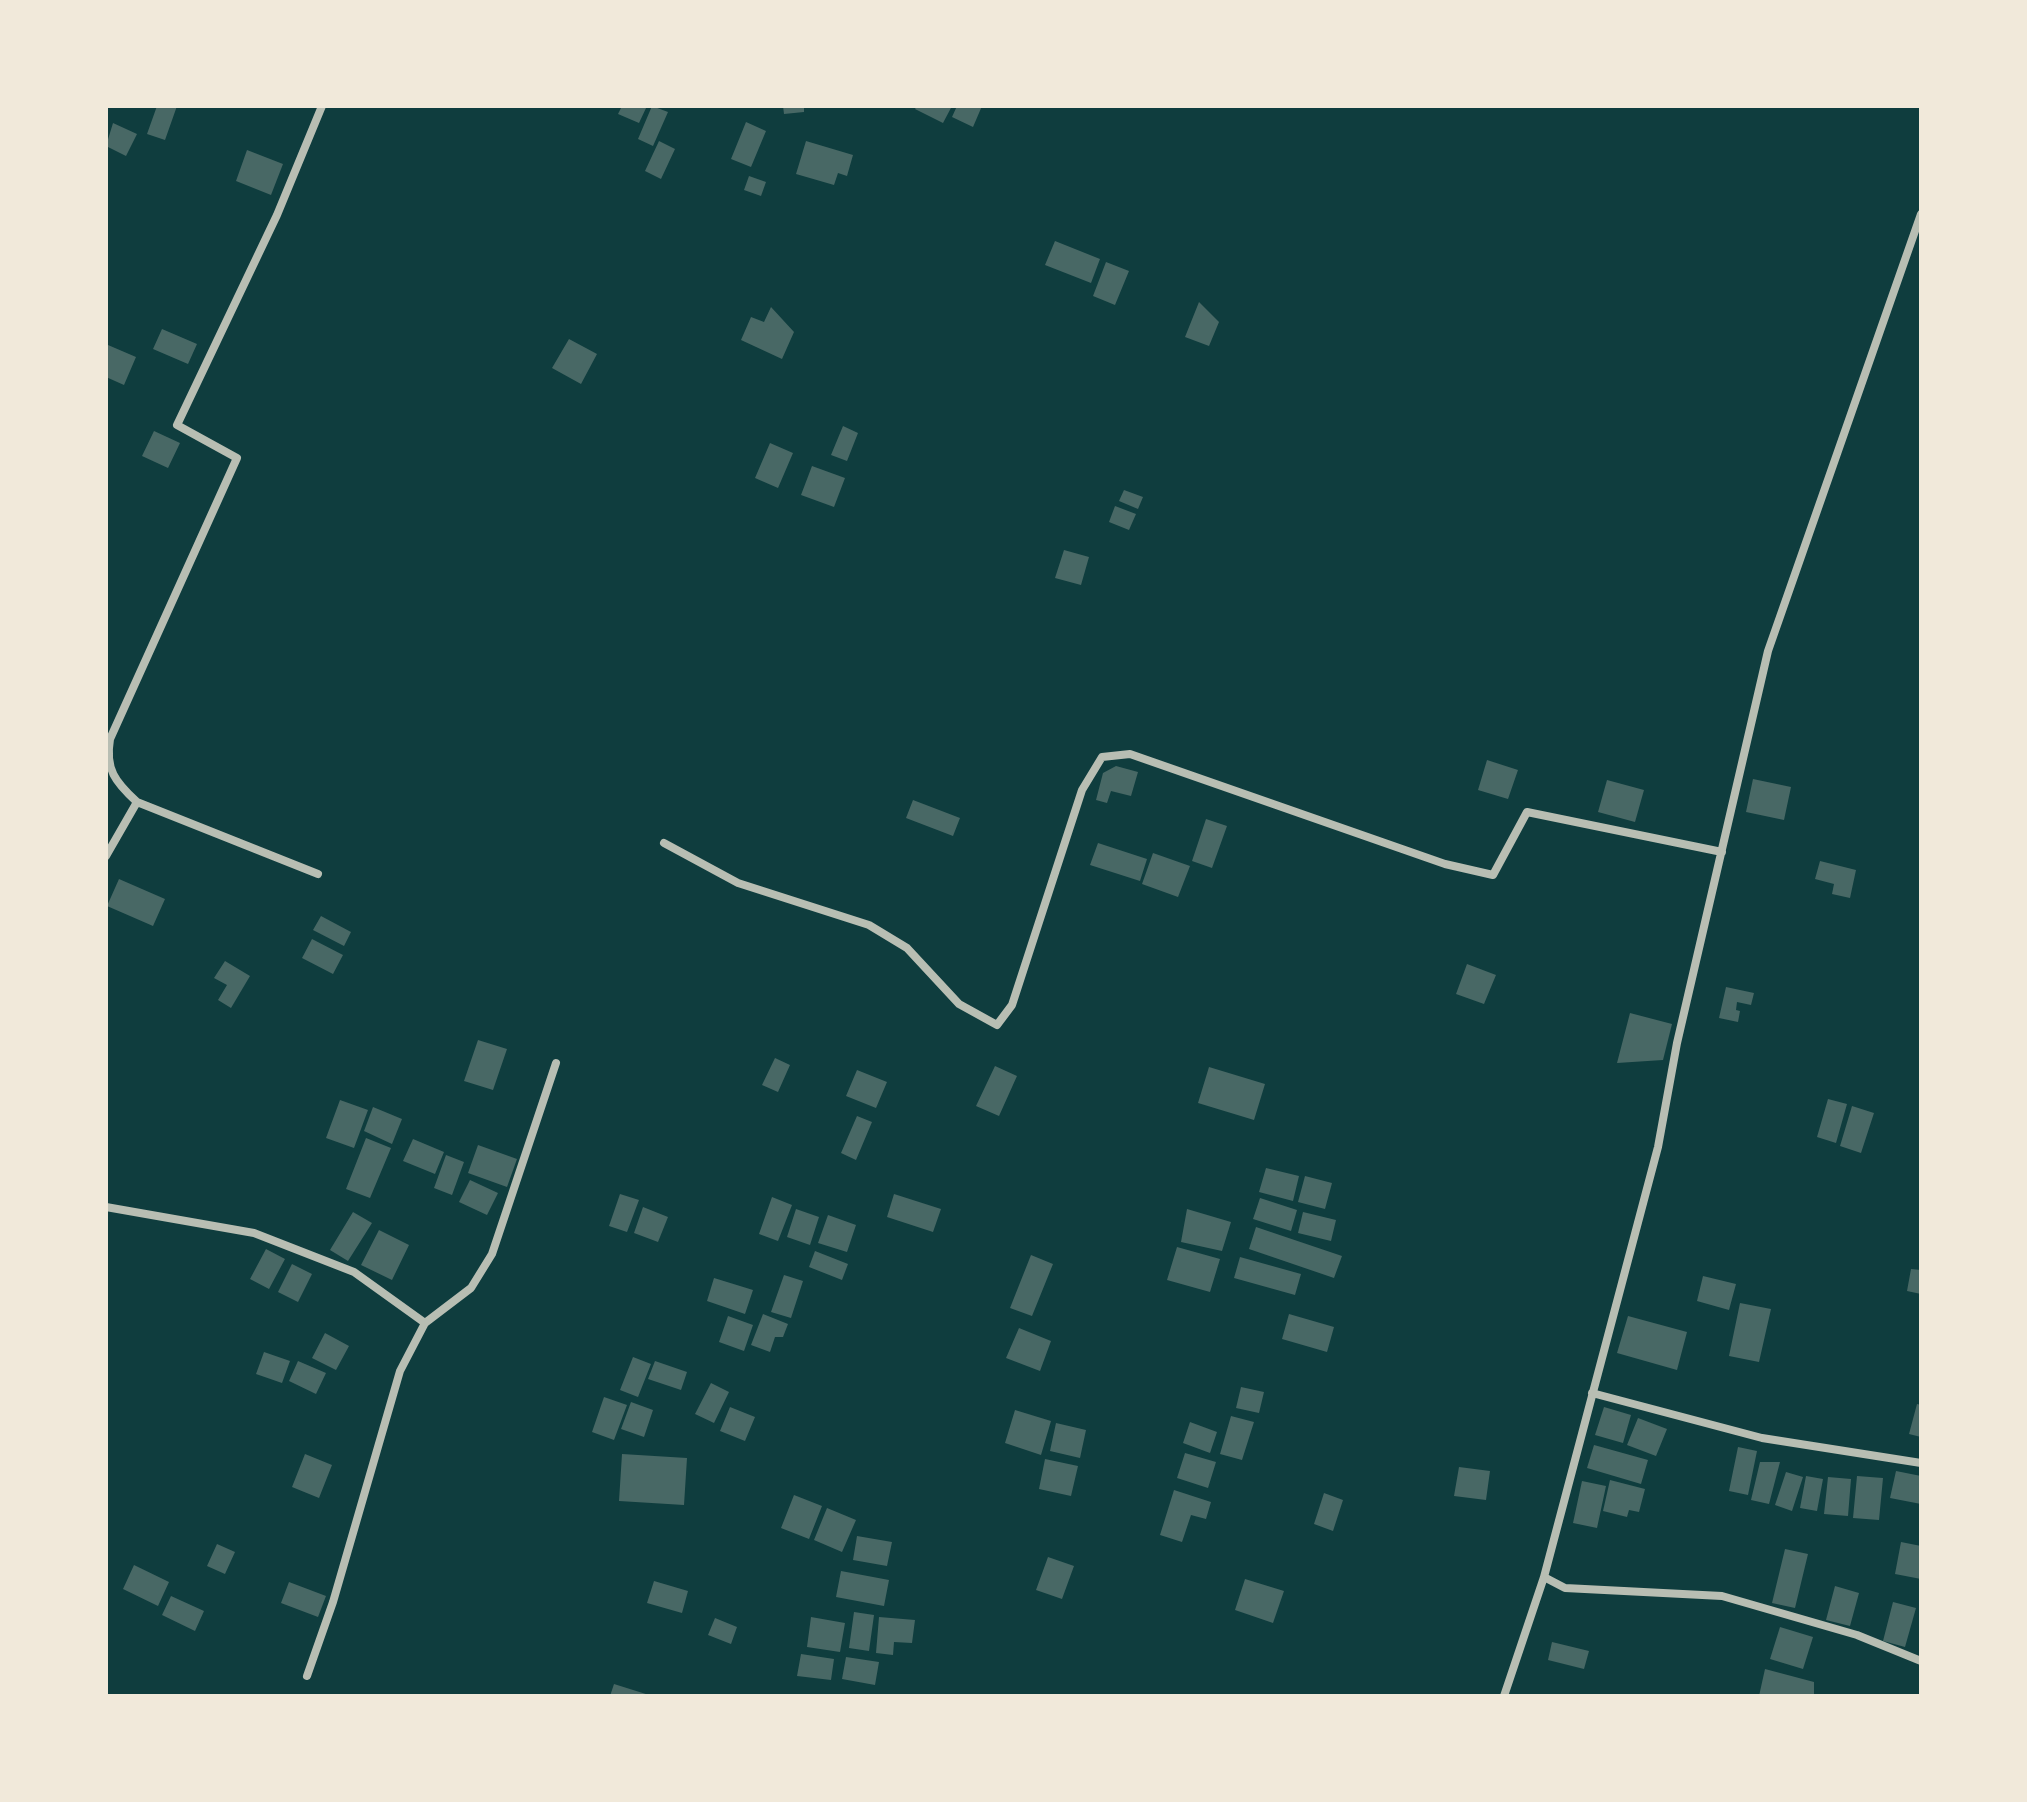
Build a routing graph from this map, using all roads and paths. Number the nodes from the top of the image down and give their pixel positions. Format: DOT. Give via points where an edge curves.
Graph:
graph roads {
  1 [pos="322,106"];
  2 [pos="1921,214"];
  3 [pos="137,802"];
  4 [pos="664,843"];
  5 [pos="1722,852"];
  6 [pos="106,856"];
  7 [pos="318,874"];
  8 [pos="556,1063"];
  9 [pos="106,1207"];
  10 [pos="425,1323"];
  11 [pos="1592,1393"];
  12 [pos="1921,1463"];
  13 [pos="1544,1577"];
  14 [pos="1921,1661"];
  15 [pos="307,1676"];
  16 [pos="1504,1696"];
  1 -- 3 [label="street" via="277,215 177,425 237,458 110,739 106,762 116,783"];
  2 -- 5 [label="street" via="1781,608"];
  3 -- 6 [label="street"];
  3 -- 7 [label="street"];
  4 -- 5 [label="street" via="738,883 869,925 907,948 959,1004 997,1025 1012,1005 1082,790 1102,757 1130,754 1445,864 1493,875 1527,812"];
  5 -- 11 [label="street" via="1658,1147"];
  8 -- 10 [label="street" via="492,1254 471,1288"];
  9 -- 10 [label="street" via="254,1233 354,1272"];
  10 -- 15 [label="street" via="400,1371"];
  11 -- 12 [label="street" via="1762,1438"];
  11 -- 13 [label="street"];
  13 -- 14 [label="street" via="1565,1588 1722,1596 1857,1635"];
  13 -- 16 [label="street"];
}
